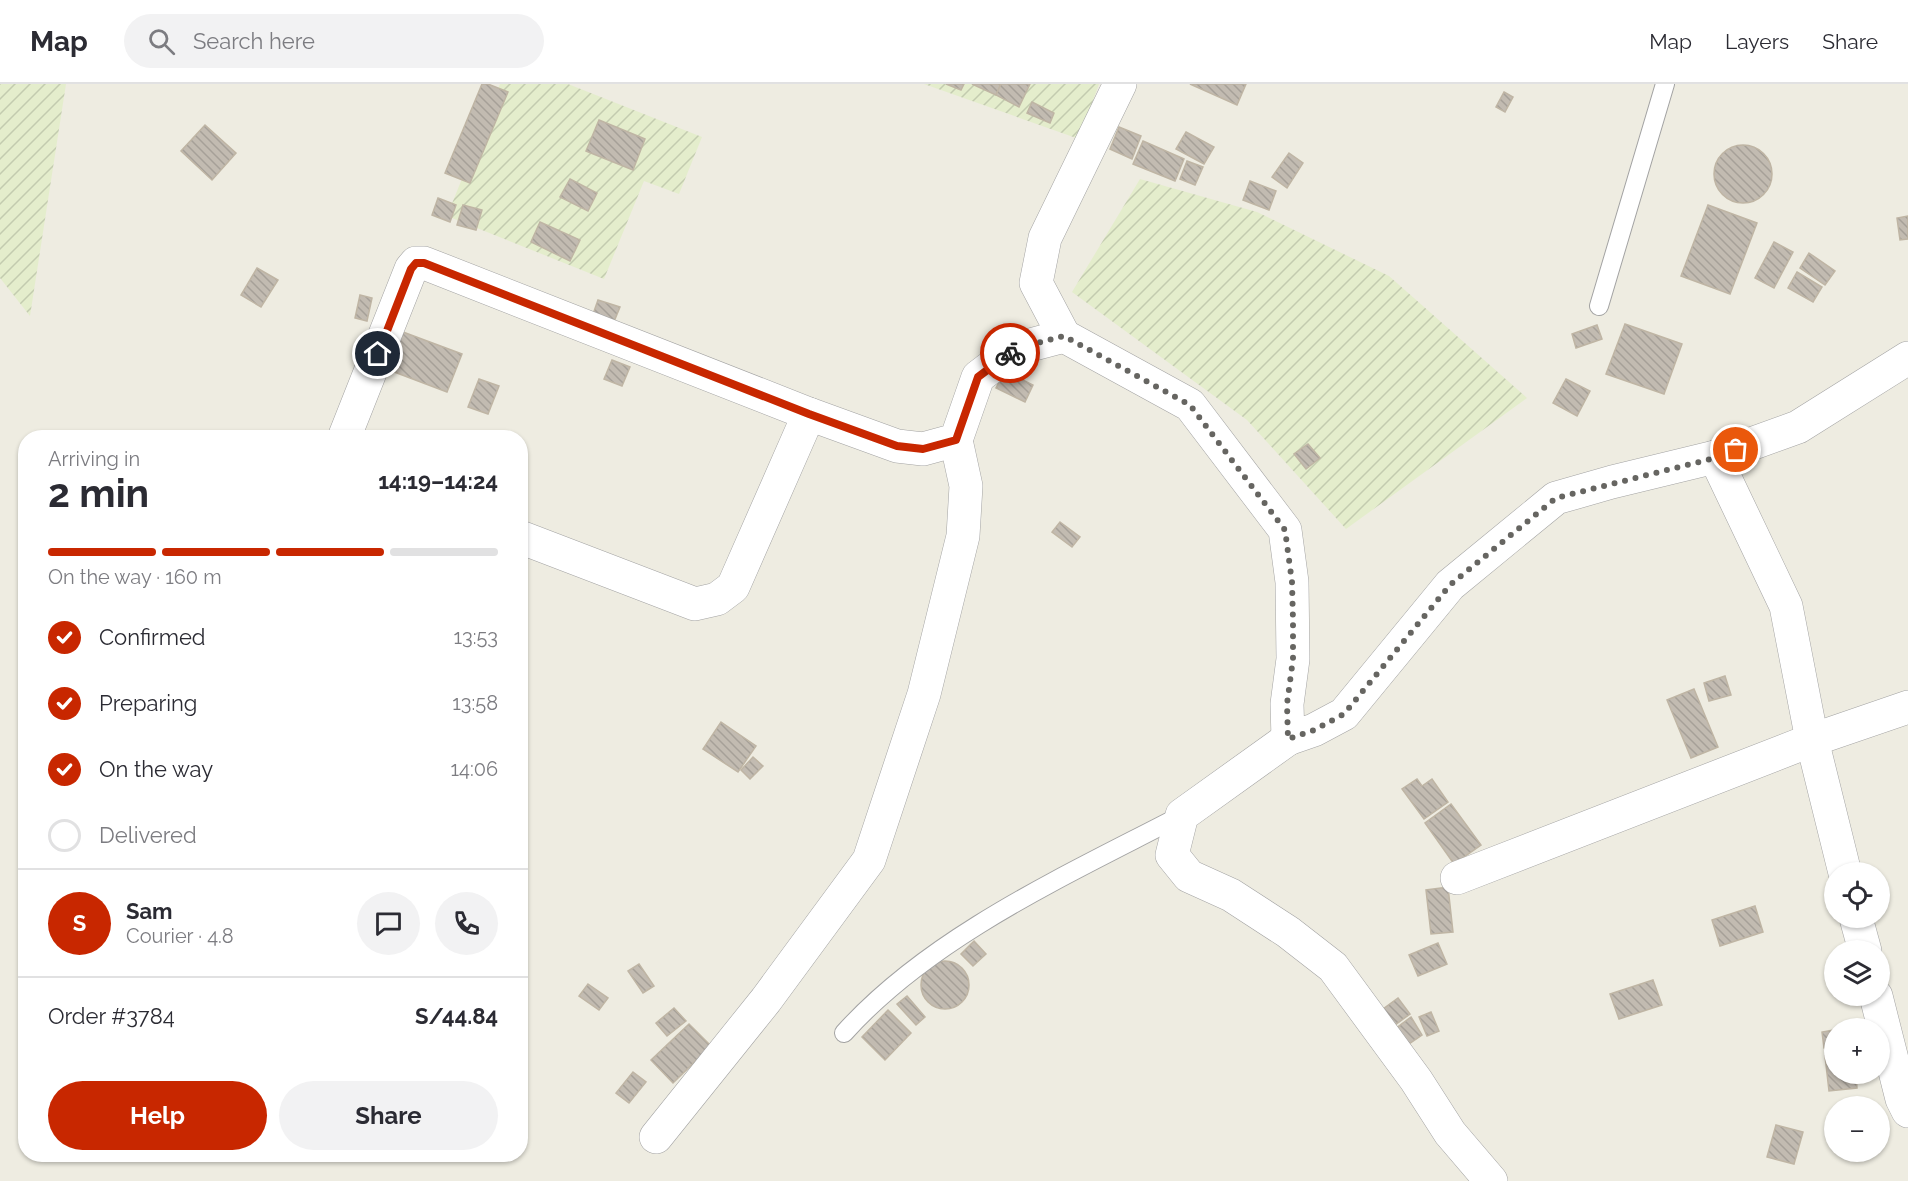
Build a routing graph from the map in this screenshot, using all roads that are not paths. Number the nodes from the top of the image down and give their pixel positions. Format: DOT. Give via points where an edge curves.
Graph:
graph roads {
  1 [pos="1120,84"];
  2 [pos="1665,84"];
  3 [pos="1599,306"];
  4 [pos="1064,336"];
  5 [pos="1908,358"];
  6 [pos="809,414"];
  7 [pos="347,430"];
  8 [pos="956,440"];
  9 [pos="1715,458"];
  10 [pos="528,540"];
  11 [pos="1908,707"];
  12 [pos="1288,739"];
  13 [pos="1812,740"];
  14 [pos="1182,815"];
  15 [pos="1842,862"];
  16 [pos="1457,878"];
  17 [pos="1878,1006"];
  18 [pos="844,1033"];
  19 [pos="1908,1111"];
  20 [pos="656,1137"];
  21 [pos="1491,1181"];
  1 -- 4 [label="street" via="1045,238 1036,283"];
  2 -- 3 [label="lane"];
  4 -- 8 [label="street" via="1015,349 978,377"];
  4 -- 12 [label="street" via="1190,405 1285,530 1292,582"];
  5 -- 9 [label="street" via="1798,427"];
  6 -- 7 [label="street" via="416,263"];
  6 -- 8 [label="street" via="897,446 923,449"];
  6 -- 10 [label="street" via="733,586 717,599 695,604"];
  8 -- 20 [label="street" via="966,486 963,536 924,694 869,860 766,1000"];
  9 -- 12 [label="street" via="1556,498 1450,585 1344,714"];
  9 -- 13 [label="street" via="1786,606"];
  11 -- 13 [label="street"];
  12 -- 14 [label="street"];
  13 -- 15 [label="street"];
  13 -- 16 [label="street"];
  14 -- 18 [label="lane" via="1023,898 924,961 866,1009"];
  14 -- 21 [label="street" via="1172,855 1189,876 1231,895 1333,967 1450,1133"];
  17 -- 19 [label="street"];
}
